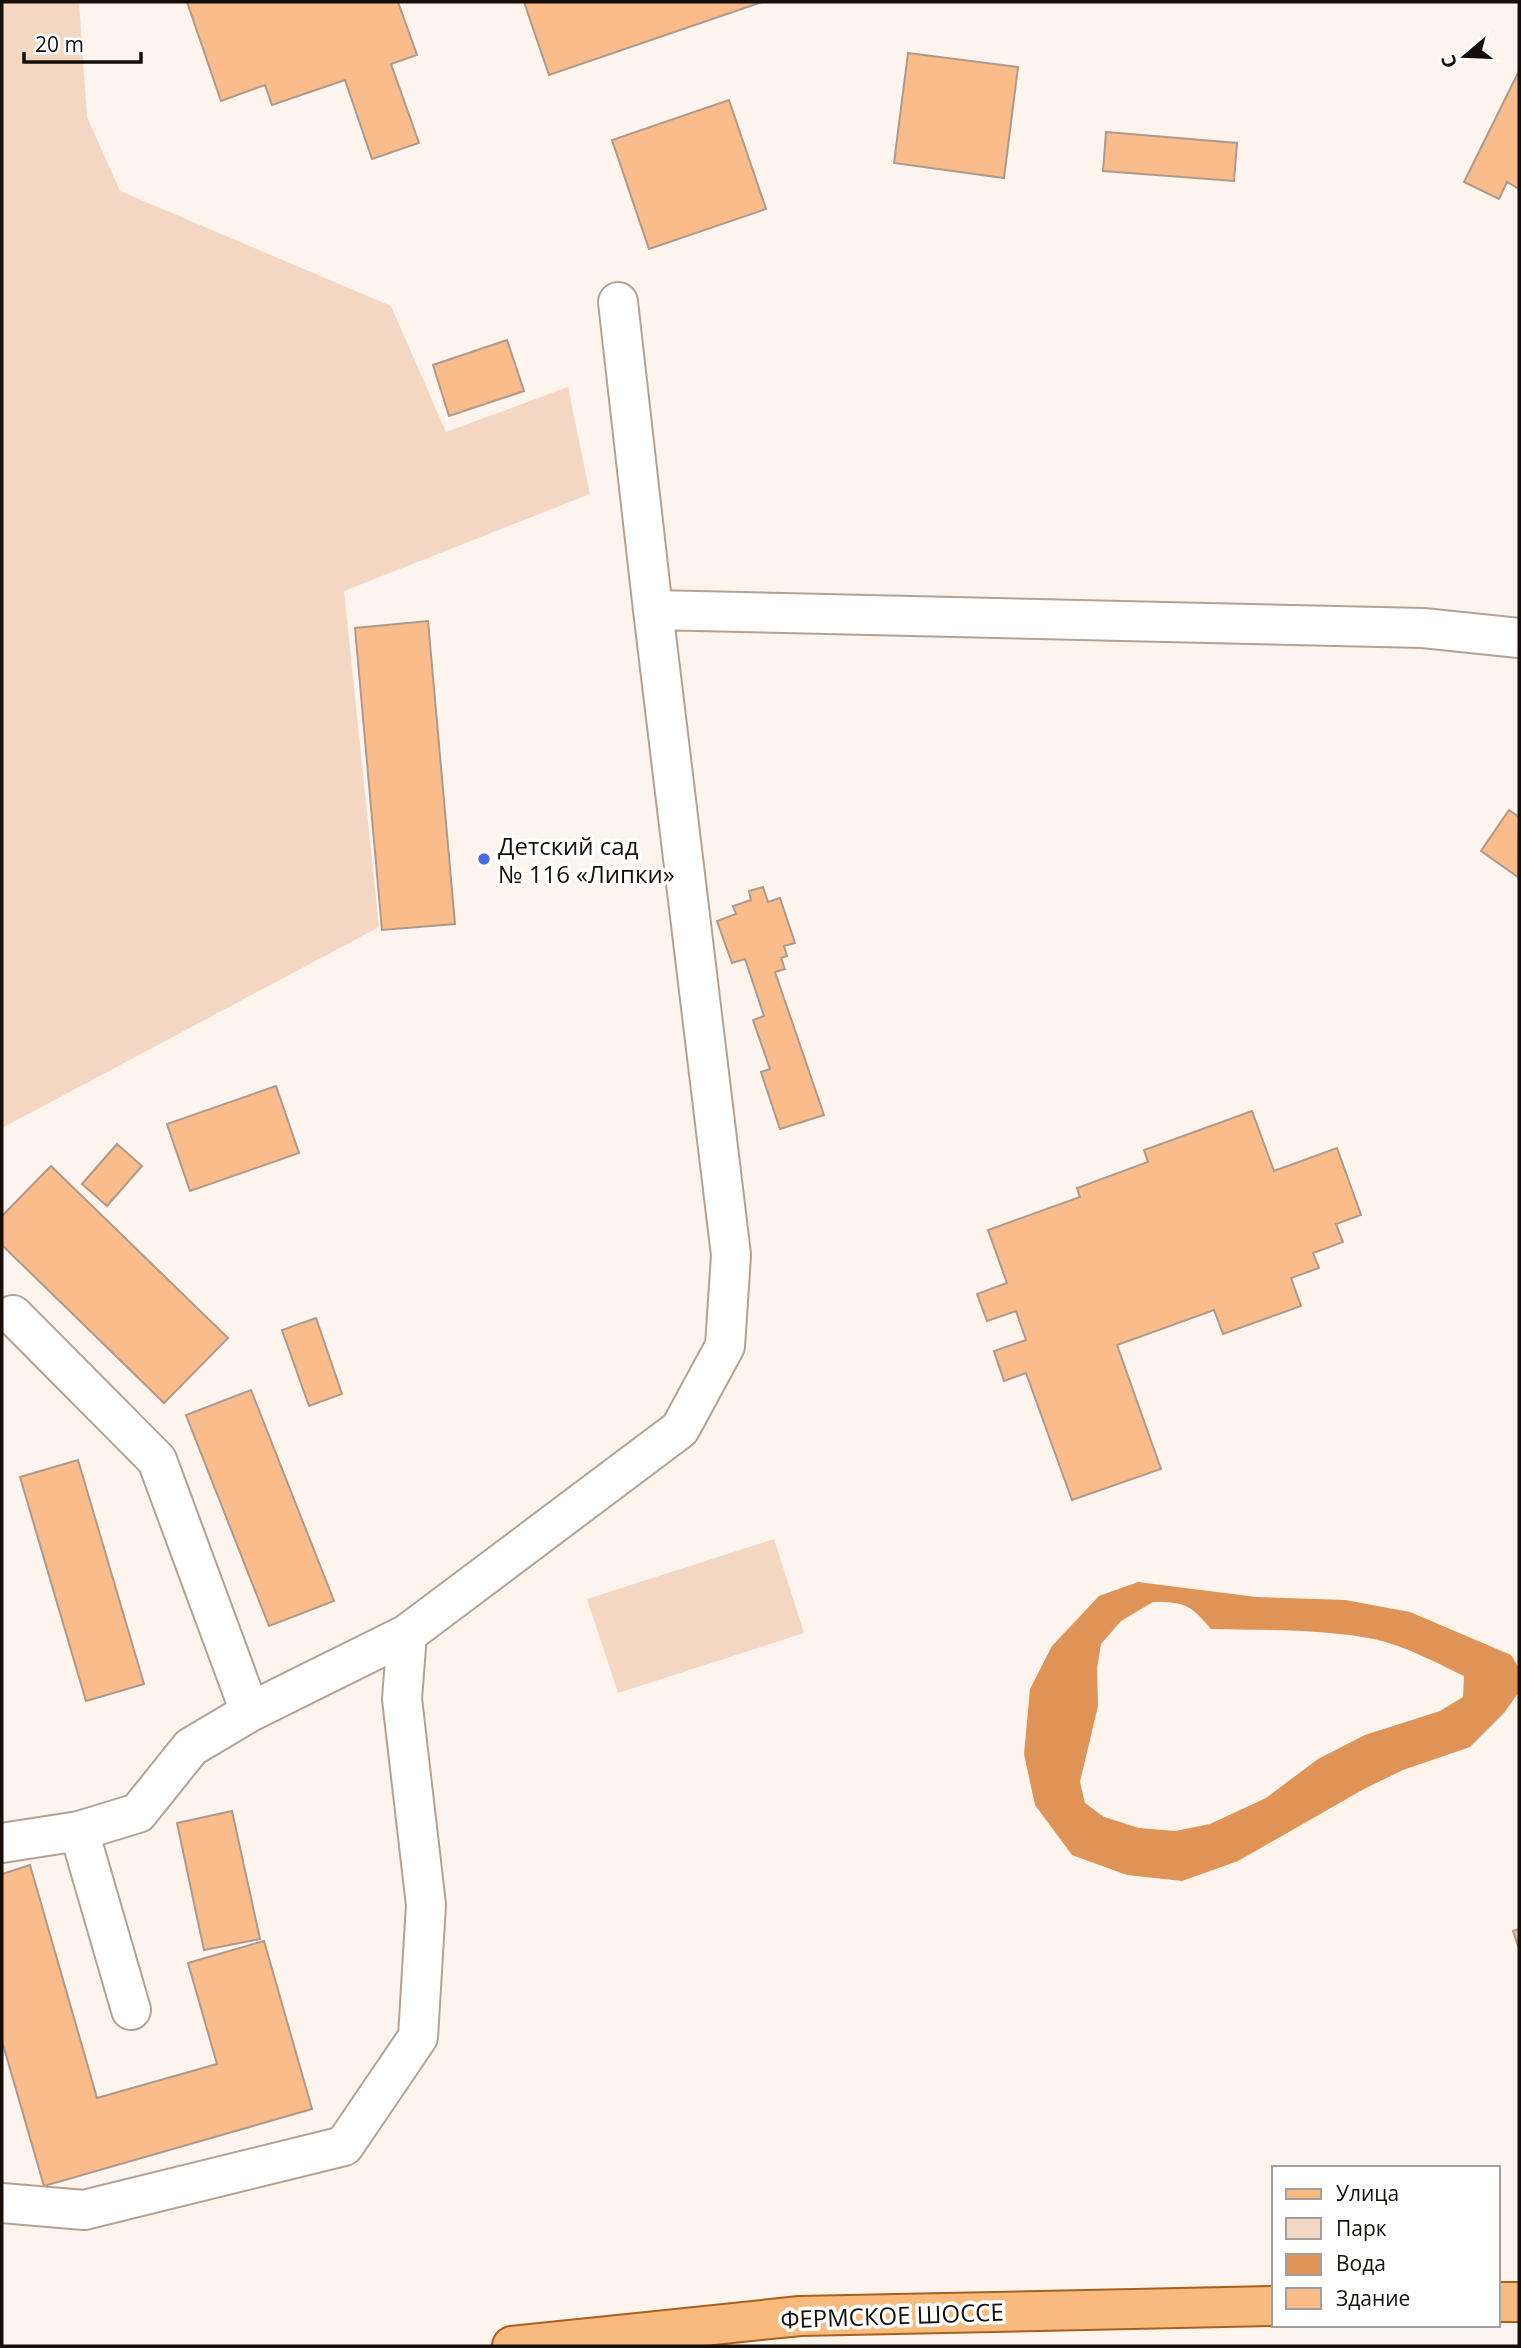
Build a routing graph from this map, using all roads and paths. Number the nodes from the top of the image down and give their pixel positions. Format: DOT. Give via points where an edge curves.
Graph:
graph roads {
  1 [pos="618,302"];
  2 [pos="653,610"];
  3 [pos="1519,638"];
  4 [pos="13,1315"];
  5 [pos="407,1634"];
  6 [pos="250,1712"];
  7 [pos="79,1830"];
  8 [pos="2,1843"];
  9 [pos="131,2010"];
  10 [pos="2,2203"];
  11 [pos="1500,2302"];
  12 [pos="1519,2302"];
  13 [pos="1272,2306"];
  14 [pos="512,2346"];
  1 -- 2 [label="street"];
  2 -- 3 [label="street" via="1423,628"];
  2 -- 5 [label="street" via="731,1255 725,1346 680,1429"];
  4 -- 6 [label="street" via="158,1460"];
  5 -- 6 [label="street"];
  5 -- 10 [label="street" via="402,1699 426,1905 418,2037 344,2146 84,2210"];
  6 -- 7 [label="street" via="191,1747 138,1812"];
  7 -- 8 [label="street"];
  7 -- 9 [label="street"];
  11 -- 12 [label="main road"];
  13 -- 14 [label="main road, ФЕРМСКОЕ ШОССЕ" via="800,2316"];
}
